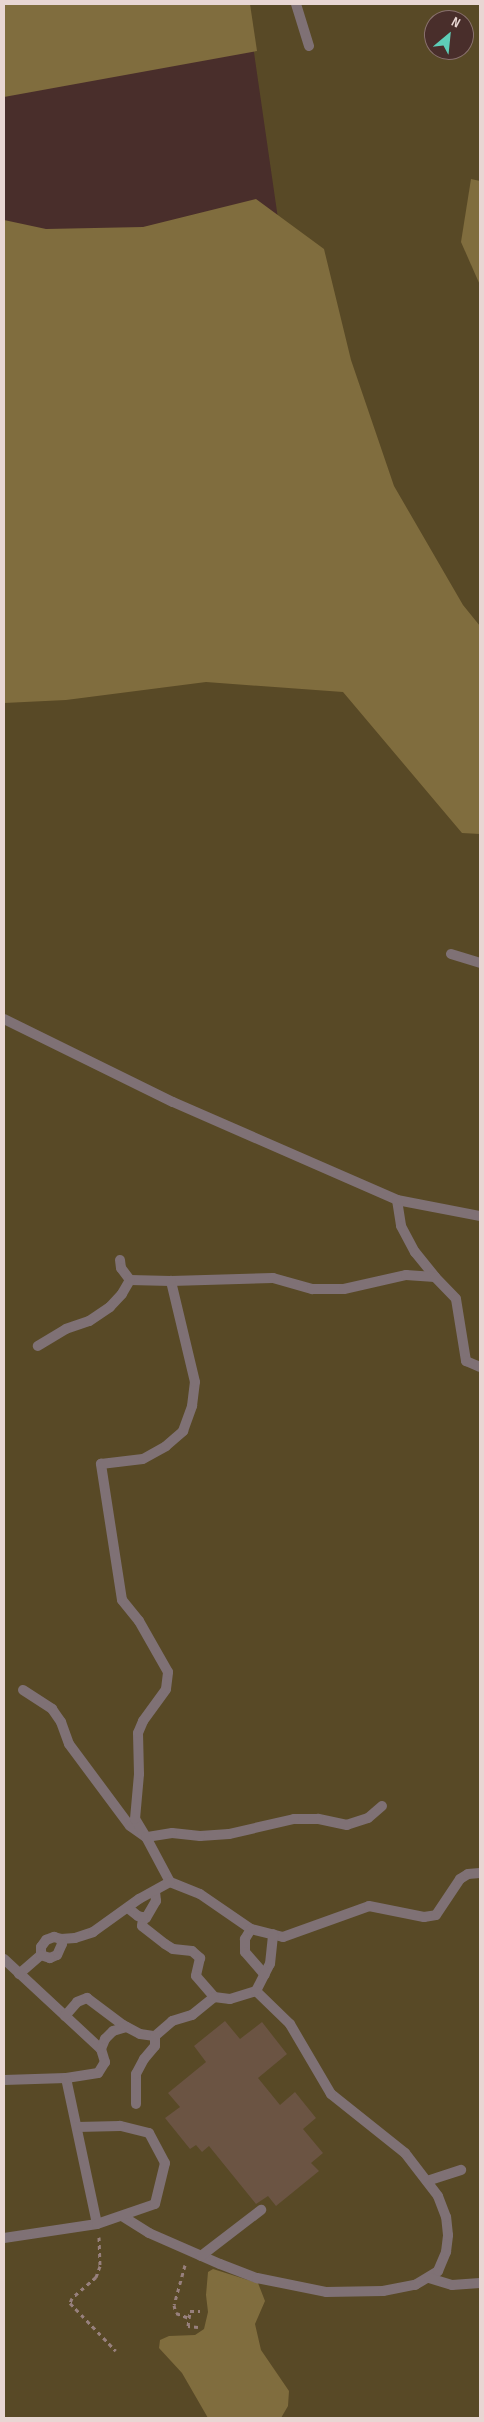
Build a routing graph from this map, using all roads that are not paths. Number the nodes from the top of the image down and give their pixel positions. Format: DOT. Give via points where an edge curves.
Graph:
graph roads {
  1 [pos="296,4"];
  2 [pos="309,46"];
  3 [pos="451,954"];
  4 [pos="480,963"];
  5 [pos="4,1019"];
  6 [pos="397,1200"];
  7 [pos="480,1216"];
  8 [pos="120,1260"];
  9 [pos="434,1277"];
  10 [pos="130,1280"];
  11 [pos="171,1281"];
  12 [pos="38,1346"];
  13 [pos="480,1367"];
  14 [pos="23,1690"];
  15 [pos="382,1806"];
  16 [pos="146,1837"];
  17 [pos="480,1874"];
  18 [pos="170,1882"];
  19 [pos="155,1892"];
  20 [pos="128,1908"];
  21 [pos="143,1917"];
  22 [pos="251,1928"];
  23 [pos="274,1934"];
  24 [pos="60,1939"];
  25 [pos="41,1955"];
  26 [pos="4,1959"];
  27 [pos="19,1974"];
  28 [pos="265,1975"];
  29 [pos="256,1991"];
  30 [pos="214,1997"];
  31 [pos="65,2016"];
  32 [pos="126,2027"];
  33 [pos="155,2036"];
  34 [pos="101,2049"];
  35 [pos="66,2078"];
  36 [pos="4,2080"];
  37 [pos="136,2104"];
  38 [pos="77,2127"];
  39 [pos="461,2170"];
  40 [pos="428,2181"];
  41 [pos="262,2210"];
  42 [pos="122,2216"];
  43 [pos="97,2224"];
  44 [pos="4,2238"];
  45 [pos="202,2256"];
  46 [pos="430,2278"];
  47 [pos="480,2282"];
  1 -- 2 [label="lane"];
  3 -- 4 [label="lane"];
  5 -- 6 [label="lane" via="173,1102"];
  6 -- 7 [label="lane"];
  6 -- 9 [label="lane" via="401,1226"];
  8 -- 10 [label="lane" via="121,1268"];
  9 -- 11 [label="lane" via="406,1275 344,1289 312,1289 273,1278"];
  9 -- 13 [label="lane" via="456,1299 466,1361"];
  10 -- 11 [label="lane"];
  10 -- 12 [label="lane" via="110,1307"];
  11 -- 16 [label="lane" via="195,1382 192,1406 183,1431 166,1446 143,1459 101,1464 122,1600 139,1621 168,1672 166,1689 138,1732 135,1819"];
  14 -- 16 [label="lane" via="52,1709 69,1744 130,1826"];
  15 -- 16 [label="lane" via="368,1818 347,1825 318,1819 294,1819 230,1834 200,1836 172,1833"];
  16 -- 18 [label="lane"];
  17 -- 23 [label="lane" via="468,1874 460,1879 436,1915 424,1917 370,1906 283,1937"];
  18 -- 19 [label="lane"];
  18 -- 22 [label="lane" via="200,1894"];
  19 -- 20 [label="lane"];
  19 -- 21 [label="lane" via="156,1901 151,1912"];
  20 -- 21 [label="lane"];
  20 -- 24 [label="lane" via="93,1932"];
  21 -- 30 [label="lane" via="142,1926 165,1944 173,1949 192,1951 200,1958 196,1976"];
  22 -- 23 [label="lane"];
  22 -- 28 [label="lane" via="245,1939 244,1952"];
  23 -- 28 [label="lane" via="270,1964"];
  24 -- 25 [label="lane" via="46,1940 41,1947"];
  24 -- 25 [label="lane" via="62,1944 57,1955 50,1958"];
  25 -- 27 [label="lane"];
  26 -- 27 [label="lane"];
  27 -- 31 [label="lane"];
  28 -- 29 [label="lane"];
  29 -- 30 [label="lane" via="230,2000"];
  29 -- 40 [label="lane" via="290,2024 331,2094 405,2153"];
  30 -- 33 [label="lane" via="192,2015 172,2021"];
  31 -- 32 [label="lane" via="77,2002 87,1998"];
  31 -- 34 [label="lane"];
  32 -- 33 [label="lane" via="140,2034"];
  32 -- 34 [label="lane" via="113,2031"];
  33 -- 37 [label="lane" via="154,2046 136,2074"];
  34 -- 35 [label="lane" via="105,2062 98,2073"];
  35 -- 36 [label="lane"];
  35 -- 38 [label="lane"];
  38 -- 42 [label="lane" via="120,2126 149,2133 165,2163 155,2204"];
  38 -- 43 [label="lane"];
  39 -- 40 [label="lane"];
  40 -- 46 [label="lane" via="446,2217 448,2235 446,2252 438,2271"];
  41 -- 45 [label="lane"];
  42 -- 43 [label="lane"];
  42 -- 45 [label="lane"];
  43 -- 44 [label="lane"];
  45 -- 46 [label="lane" via="257,2278 326,2292 383,2291 415,2285"];
  46 -- 47 [label="lane" via="452,2285"];
}
